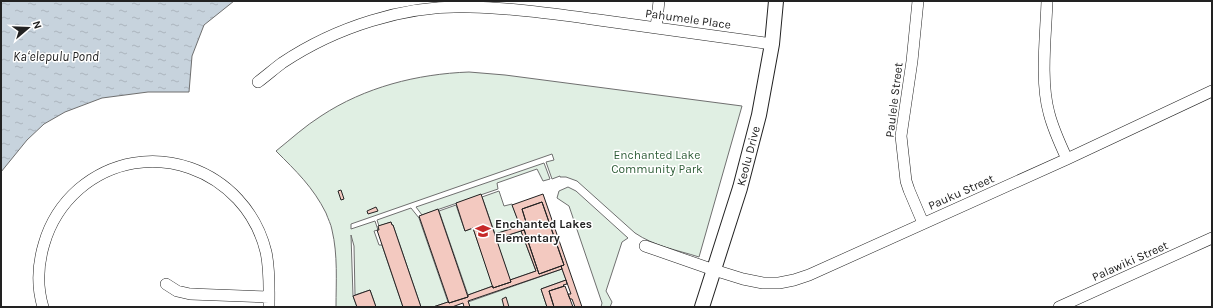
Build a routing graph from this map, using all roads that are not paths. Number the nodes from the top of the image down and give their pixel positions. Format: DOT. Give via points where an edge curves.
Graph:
graph roads {
  1 [pos="659,1"];
  2 [pos="776,1"];
  3 [pos="918,1"];
  4 [pos="1047,1"];
  5 [pos="530,6"];
  6 [pos="656,28"];
  7 [pos="772,44"];
  8 [pos="258,82"];
  9 [pos="1212,91"];
  10 [pos="1067,159"];
  11 [pos="923,223"];
  12 [pos="1212,238"];
  13 [pos="645,246"];
  14 [pos="714,270"];
  15 [pos="166,284"];
  16 [pos="269,302"];
  17 [pos="43,307"];
  18 [pos="702,307"];
  19 [pos="1059,307"];
  1 -- 6 [label="street"];
  2 -- 7 [label="main road, Keolu Drive"];
  3 -- 11 [label="street, Paulele Street" via="901,136 906,181"];
  4 -- 10 [label="street" via="1044,69 1048,112"];
  5 -- 6 [label="street, Pahumele Place"];
  5 -- 8 [label="street, Pahumele Place" via="437,8 369,22 327,38 301,52"];
  6 -- 7 [label="street, Pahumele Place"];
  7 -- 14 [label="main road, Keolu Drive" via="763,99 751,148"];
  9 -- 10 [label="street, Pauku Street"];
  10 -- 11 [label="street, Pauku Street"];
  11 -- 14 [label="street, Pauku Street" via="794,280 763,283"];
  12 -- 19 [label="street, Palawiki Street"];
  13 -- 14 [label="street, Pauku Street"];
  14 -- 18 [label="main road, Keolu Drive"];
  15 -- 16 [label="street" via="177,291 190,294"];
  16 -- 17 [label="street" via="268,267 263,242 253,218 238,198 218,181 195,169 170,163 145,162 120,166 96,177 74,193 57,214 45,238 40,264"];
}
